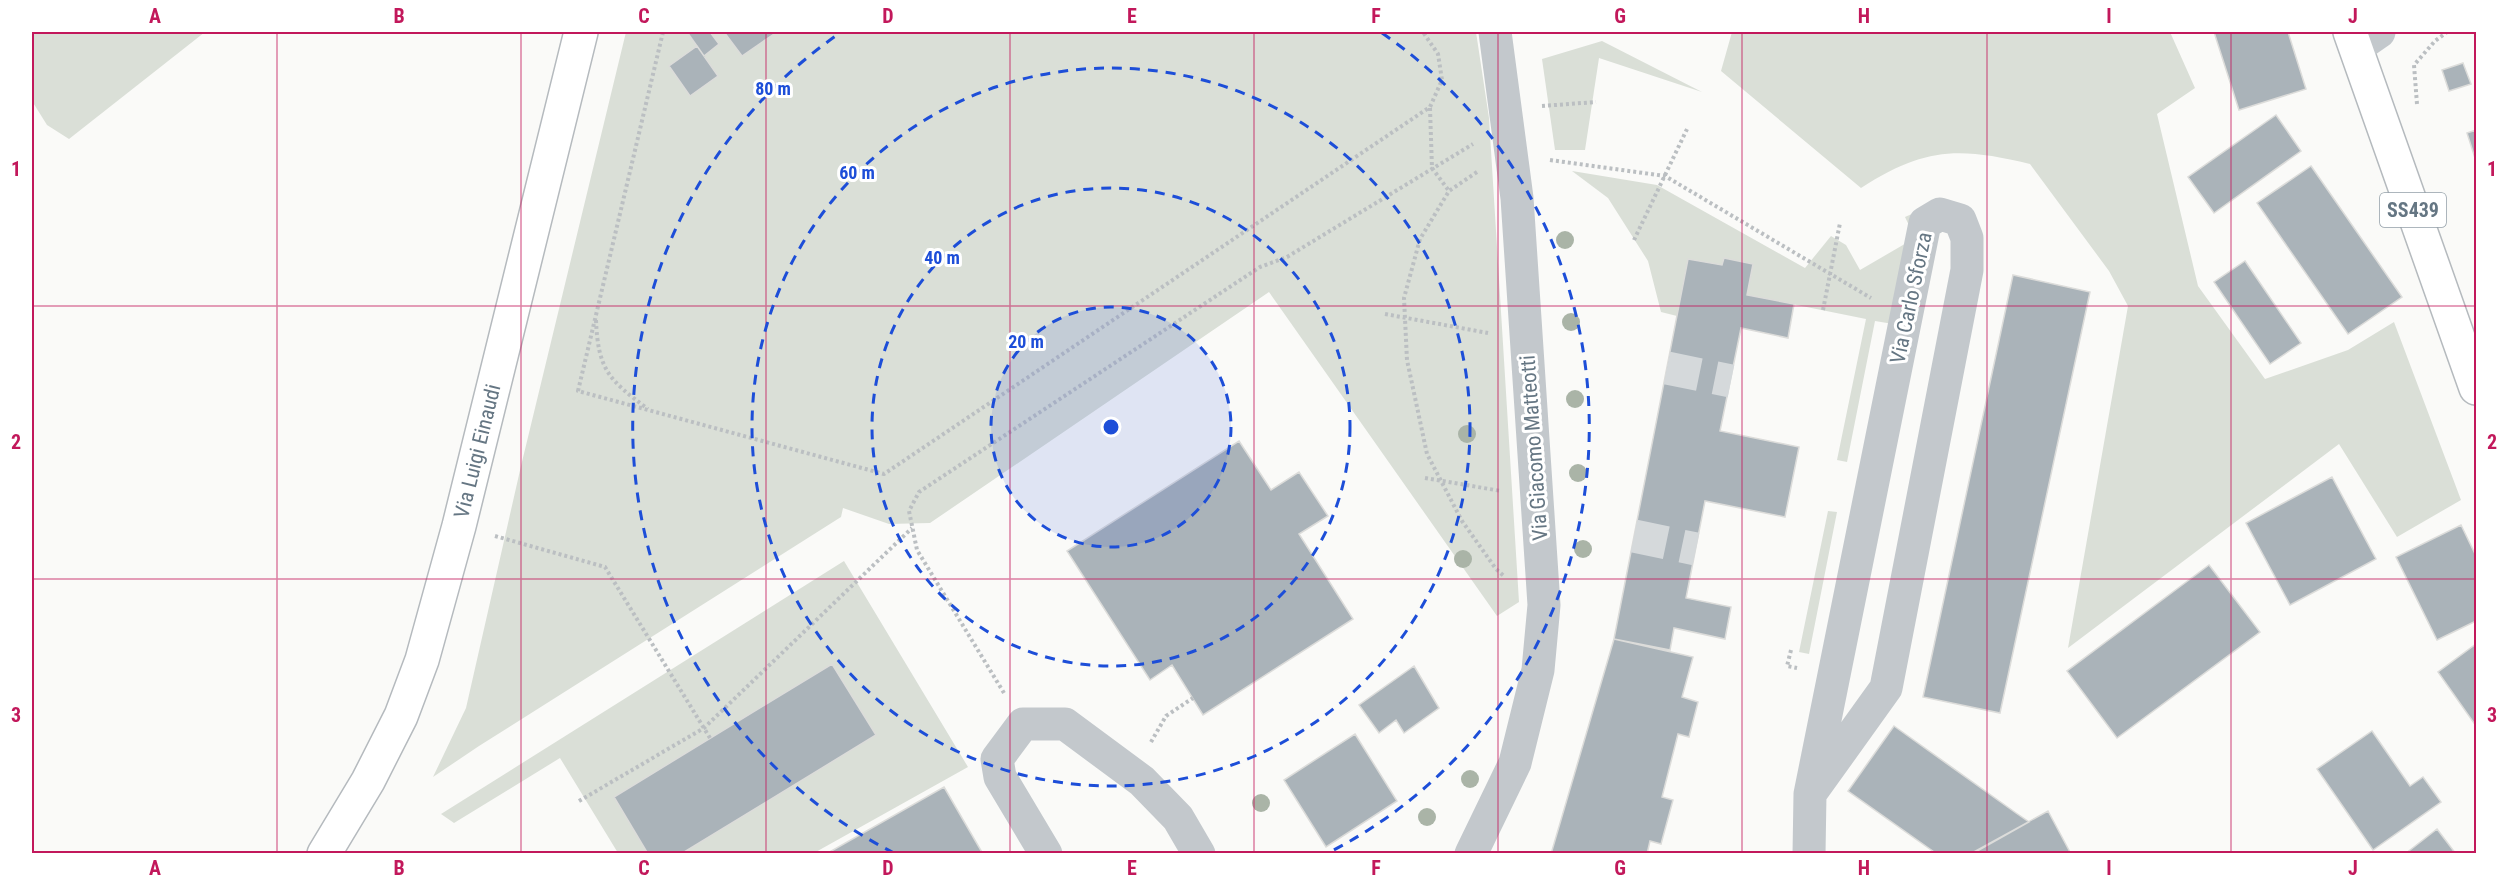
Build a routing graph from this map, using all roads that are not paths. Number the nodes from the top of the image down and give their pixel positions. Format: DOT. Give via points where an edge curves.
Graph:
graph roads {
  1 [pos="581,32"];
  2 [pos="1495,32"];
  3 [pos="2361,37"];
  4 [pos="2476,388"];
  5 [pos="1810,794"];
  6 [pos="324,854"];
  7 [pos="1046,854"];
  8 [pos="1199,854"];
  9 [pos="1471,854"];
  10 [pos="1809,854"];
  1 -- 6 [label="main road, Via Luigi Einaudi" via="422,660 401,716 368,782"];
  2 -- 9 [label="street, Via Giacomo Matteotti" via="1517,198 1544,605 1538,670 1515,763"];
  3 -- 4 [label="main road, SS439"];
  5 -- 5 [label="street, Via Carlo Sforza" via="1886,687 1967,270 1967,238 1960,220 1940,214 1925,223"];
  5 -- 10 [label="street, Via Carlo Sforza"];
  7 -- 8 [label="street" via="1000,777 997,759 1023,724 1065,724 1142,781 1178,818"];
}
